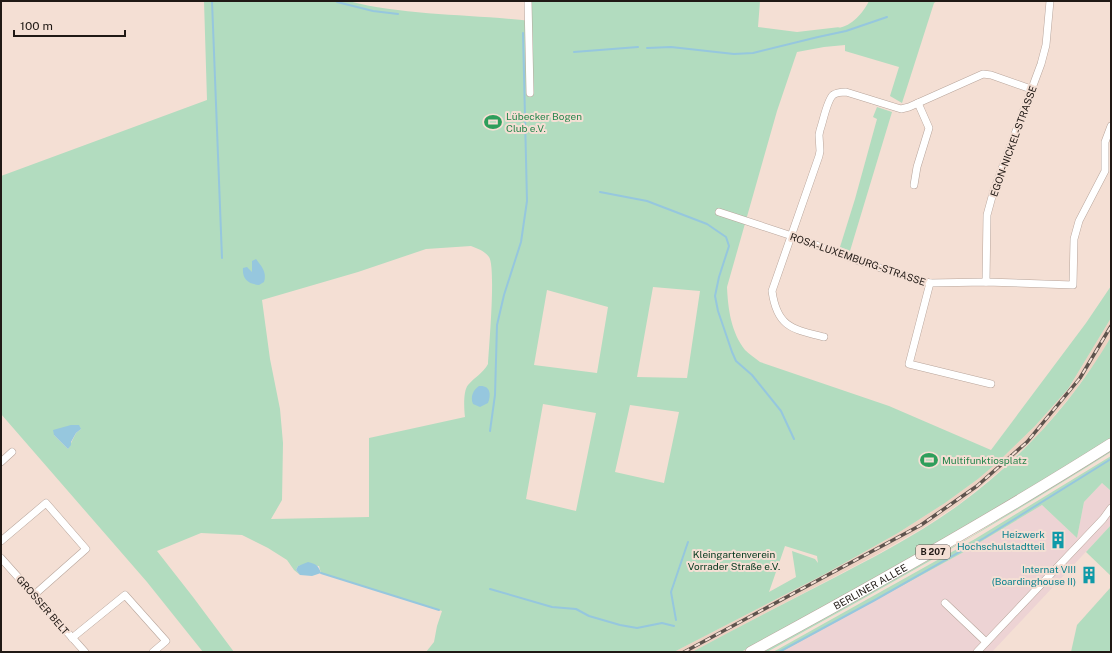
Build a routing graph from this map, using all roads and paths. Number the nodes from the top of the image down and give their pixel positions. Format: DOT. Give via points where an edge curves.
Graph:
graph roads {
  1 [pos="528,1"];
  2 [pos="1050,1"];
  3 [pos="1031,89"];
  4 [pos="530,93"];
  5 [pos="918,103"];
  6 [pos="1111,126"];
  7 [pos="914,185"];
  8 [pos="719,212"];
  9 [pos="792,236"];
  10 [pos="986,282"];
  11 [pos="930,283"];
  12 [pos="824,337"];
  13 [pos="991,384"];
  14 [pos="1111,444"];
  15 [pos="12,452"];
  16 [pos="1,462"];
  17 [pos="1111,508"];
  18 [pos="1,542"];
  19 [pos="1,558"];
  20 [pos="34,595"];
  21 [pos="944,603"];
  22 [pos="72,638"];
  23 [pos="984,644"];
  24 [pos="85,652"];
  25 [pos="153,652"];
  26 [pos="751,652"];
  27 [pos="977,652"];
  28 [pos="988,652"];
  1 -- 4 [label="street"];
  2 -- 3 [label="street, EGON-NICKEL-STRASSE" via="1044,54"];
  3 -- 5 [label="street" via="983,74"];
  3 -- 10 [label="street, EGON-NICKEL-STRASSE" via="987,214"];
  5 -- 7 [label="street" via="929,128"];
  5 -- 9 [label="street" via="901,109 846,92 834,95 820,130 818,162"];
  6 -- 10 [label="street, ROSA-LUXEMBURG-STRASSE" via="1105,142 1105,171 1079,221 1074,239 1073,285"];
  8 -- 9 [label="street, ROSA-LUXEMBURG-STRASSE"];
  9 -- 11 [label="street, ROSA-LUXEMBURG-STRASSE" via="864,263"];
  9 -- 12 [label="street" via="772,291 773,300 783,322 791,328"];
  10 -- 11 [label="street, ROSA-LUXEMBURG-STRASSE"];
  11 -- 13 [label="street" via="909,364"];
  14 -- 26 [label="main road, BERLINER ALLEE / B 207" via="937,549"];
  15 -- 16 [label="street"];
  17 -- 23 [label="street"];
  18 -- 20 [label="street" via="46,503 86,549"];
  19 -- 20 [label="street, GROSSER BELT"];
  20 -- 22 [label="street, GROSSER BELT"];
  21 -- 23 [label="street"];
  22 -- 24 [label="street, GROSSER BELT"];
  22 -- 25 [label="street" via="125,596 166,641"];
  23 -- 27 [label="street"];
  23 -- 28 [label="street"];
}
